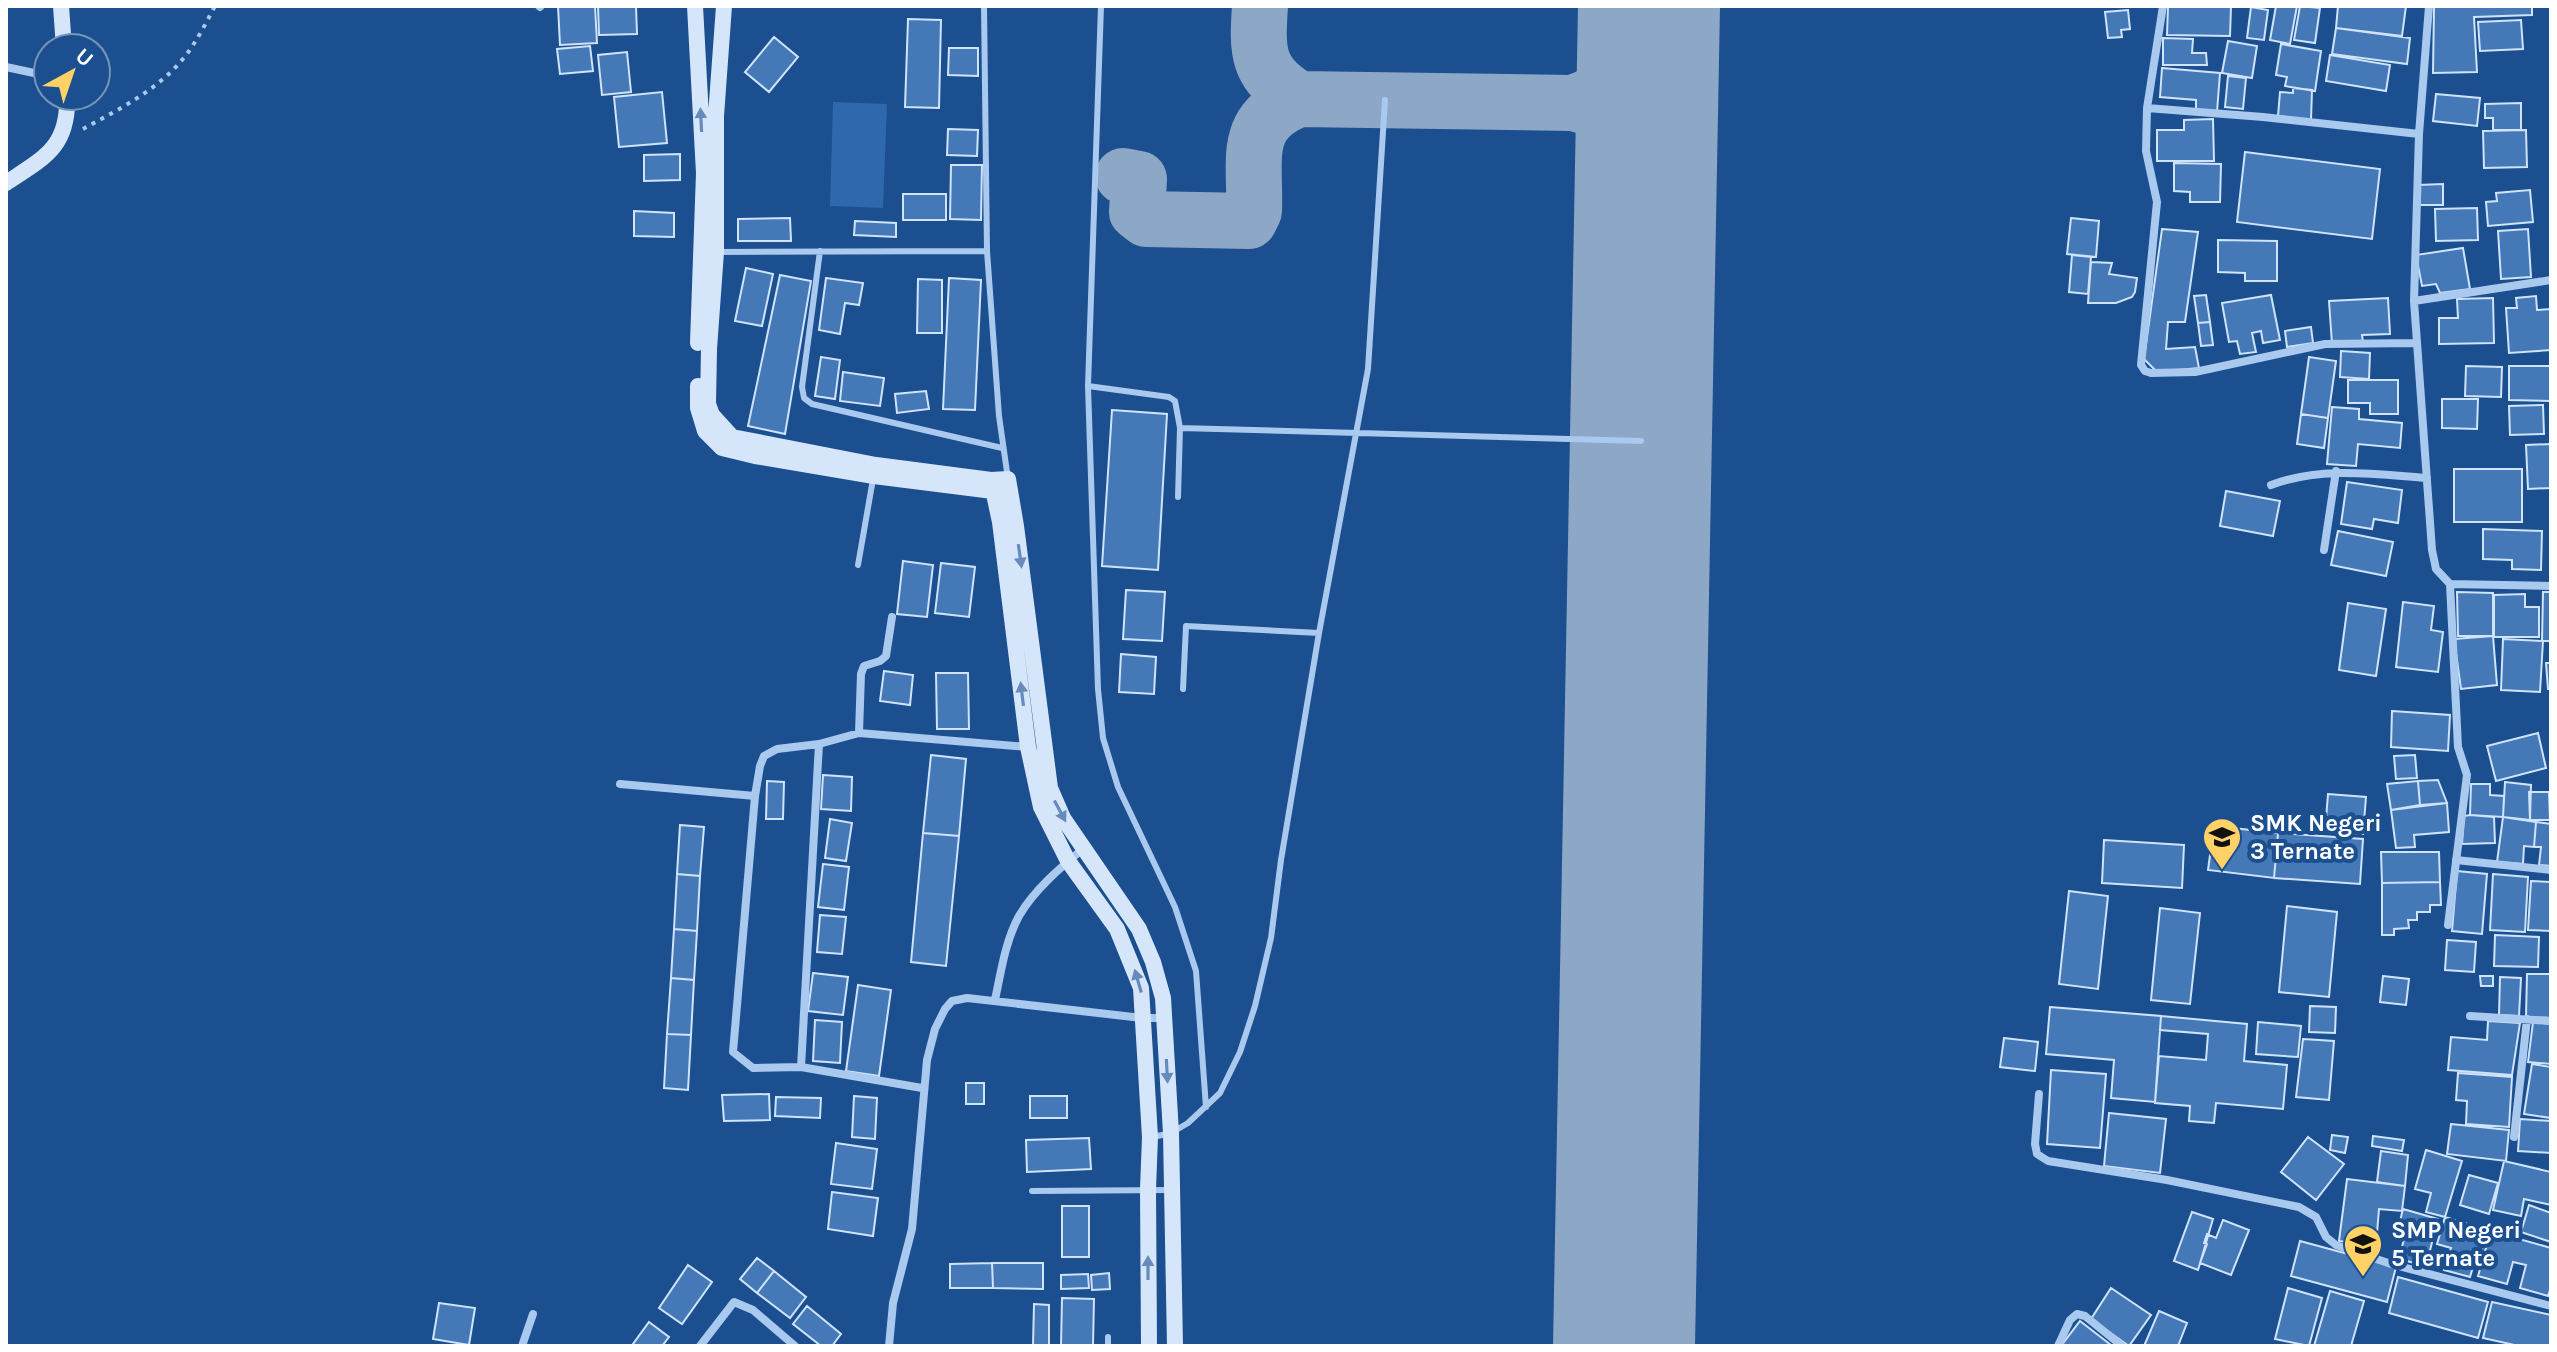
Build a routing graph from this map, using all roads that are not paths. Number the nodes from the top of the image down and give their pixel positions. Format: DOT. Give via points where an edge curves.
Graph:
graph roads {
  1 [pos="61,6"];
  2 [pos="695,6"];
  3 [pos="724,6"];
  4 [pos="984,6"];
  5 [pos="1101,6"];
  6 [pos="2163,6"];
  7 [pos="2429,6"];
  8 [pos="63,32"];
  9 [pos="6,67"];
  10 [pos="32,73"];
  11 [pos="1385,100"];
  12 [pos="2147,108"];
  13 [pos="66,112"];
  14 [pos="2419,134"];
  15 [pos="6,183"];
  16 [pos="820,251"];
  17 [pos="987,251"];
  18 [pos="716,252"];
  19 [pos="2551,280"];
  20 [pos="2414,301"];
  21 [pos="2417,343"];
  22 [pos="1088,386"];
  23 [pos="1180,428"];
  24 [pos="1357,435"];
  25 [pos="1641,441"];
  26 [pos="1002,448"];
  27 [pos="2336,471"];
  28 [pos="874,476"];
  29 [pos="2427,478"];
  30 [pos="1001,485"];
  31 [pos="2271,485"];
  32 [pos="1178,497"];
  33 [pos="2324,550"];
  34 [pos="858,565"];
  35 [pos="2450,584"];
  36 [pos="2551,586"];
  37 [pos="892,617"];
  38 [pos="1319,633"];
  39 [pos="1183,689"];
  40 [pos="859,733"];
  41 [pos="819,744"];
  42 [pos="1028,747"];
  43 [pos="620,784"];
  44 [pos="755,796"];
  45 [pos="1084,848"];
  46 [pos="2456,860"];
  47 [pos="1068,861"];
  48 [pos="2551,870"];
  49 [pos="2448,925"];
  50 [pos="995,1000"];
  51 [pos="2470,1016"];
  52 [pos="1142,1018"];
  53 [pos="1164,1018"];
  54 [pos="2527,1019"];
  55 [pos="2551,1021"];
  56 [pos="801,1067"];
  57 [pos="922,1088"];
  58 [pos="2039,1094"];
  59 [pos="1206,1108"];
  60 [pos="1171,1133"];
  61 [pos="1150,1137"];
  62 [pos="2514,1137"];
  63 [pos="1148,1189"];
  64 [pos="1172,1190"];
  65 [pos="1032,1191"];
  66 [pos="2551,1306"];
  67 [pos="533,1314"];
  68 [pos="1108,1337"];
  69 [pos="522,1346"];
  70 [pos="700,1346"];
  71 [pos="795,1346"];
  72 [pos="889,1346"];
  73 [pos="1108,1346"];
  74 [pos="1149,1346"];
  75 [pos="1175,1346"];
  76 [pos="2058,1346"];
  77 [pos="2122,1346"];
  1 -- 8 [label="street"];
  28 -- 2 [label="street, one-way" via="733,451 705,431 698,408 704,173"];
  3 -- 18 [label="street" via="716,116"];
  4 -- 17 [label="lane"];
  5 -- 22 [label="lane"];
  6 -- 12 [label="street"];
  7 -- 14 [label="street"];
  9 -- 10 [label="street"];
  11 -- 24 [label="lane" via="1368,369"];
  12 -- 14 [label="street"];
  12 -- 21 [label="street" via="2146,151 2157,202 2141,365 2145,371 2195,372 2325,344"];
  13 -- 15 [label="street" via="53,151"];
  14 -- 20 [label="street"];
  16 -- 17 [label="lane"];
  16 -- 18 [label="lane"];
  16 -- 26 [label="lane" via="804,398"];
  17 -- 26 [label="lane"];
  18 -- 30 [label="street" via="708,404 725,432 759,444"];
  19 -- 20 [label="street"];
  20 -- 21 [label="street"];
  21 -- 29 [label="street"];
  22 -- 23 [label="lane" via="1169,397 1175,401"];
  22 -- 59 [label="lane" via="1103,738 1118,787 1175,907 1196,971"];
  23 -- 24 [label="lane"];
  23 -- 32 [label="lane"];
  24 -- 25 [label="lane"];
  24 -- 38 [label="lane"];
  26 -- 30 [label="lane"];
  27 -- 29 [label="street"];
  27 -- 31 [label="street"];
  27 -- 33 [label="street"];
  28 -- 30 [label="street"];
  28 -- 34 [label="lane"];
  29 -- 35 [label="street" via="2436,569"];
  42 -- 30 [label="street, one-way" via="1000,522"];
  30 -- 45 [label="street, one-way" via="1050,788"];
  35 -- 36 [label="street"];
  35 -- 46 [label="street" via="2458,747 2467,775"];
  37 -- 40 [label="street" via="886,656 864,666 861,674"];
  38 -- 39 [label="lane" via="1186,626"];
  38 -- 59 [label="lane" via="1271,938 1255,1006 1240,1052 1220,1093"];
  40 -- 41 [label="street"];
  40 -- 42 [label="street"];
  41 -- 44 [label="street" via="777,749 764,756"];
  41 -- 56 [label="street"];
  42 -- 47 [label="street" via="1041,807"];
  43 -- 44 [label="street"];
  44 -- 56 [label="street" via="733,1052 753,1068"];
  45 -- 47 [label="street"];
  45 -- 53 [label="street" via="1139,929 1153,962"];
  46 -- 48 [label="street"];
  46 -- 49 [label="street"];
  47 -- 50 [label="street" via="1019,916"];
  52 -- 47 [label="street, one-way" via="1141,988 1117,929"];
  50 -- 52 [label="street"];
  50 -- 57 [label="street" via="967,998 952,1001 945,1009 935,1029"];
  51 -- 54 [label="street"];
  52 -- 53 [label="street"];
  52 -- 61 [label="street"];
  53 -- 60 [label="street, one-way"];
  54 -- 55 [label="street"];
  54 -- 62 [label="street"];
  56 -- 57 [label="street"];
  57 -- 72 [label="street" via="912,1229 893,1303"];
  58 -- 66 [label="street" via="2035,1144 2037,1154 2048,1161 2299,1207 2316,1217 2336,1245"];
  59 -- 60 [label="lane"];
  60 -- 61 [label="lane"];
  60 -- 64 [label="street"];
  61 -- 63 [label="street"];
  63 -- 64 [label="lane"];
  63 -- 65 [label="lane"];
  74 -- 63 [label="street, one-way"];
  64 -- 75 [label="street"];
  67 -- 69 [label="street"];
  68 -- 73 [label="lane"];
  70 -- 71 [label="street" via="734,1302 753,1310"];
  76 -- 77 [label="street" via="2077,1314"];
}
